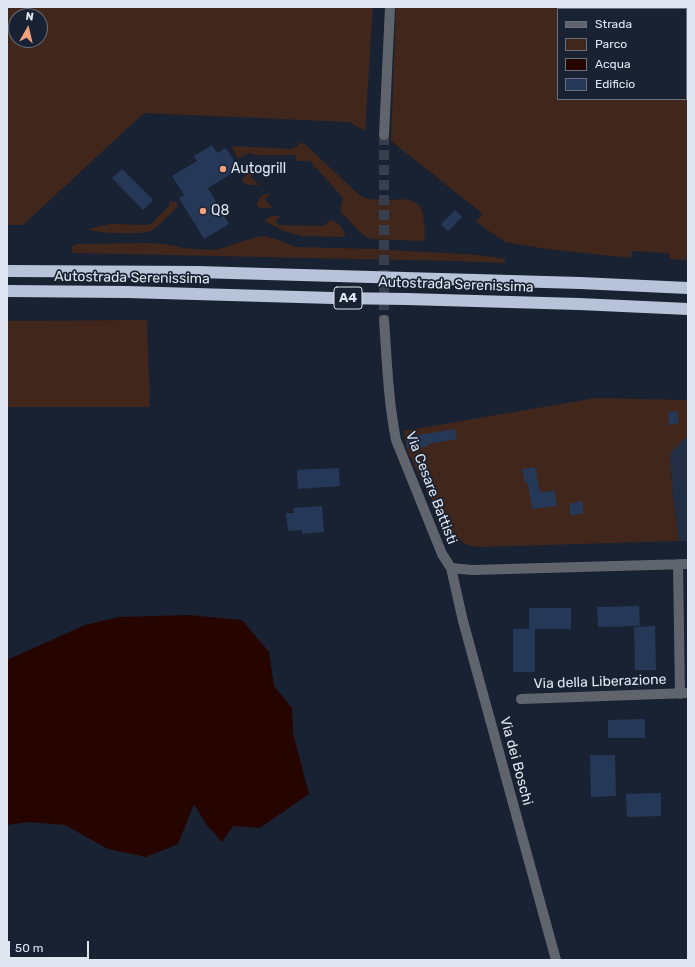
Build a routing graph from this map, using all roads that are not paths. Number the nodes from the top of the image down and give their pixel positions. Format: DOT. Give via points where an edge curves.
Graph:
graph roads {
  1 [pos="390,7"];
  2 [pos="384,135"];
  3 [pos="7,271"];
  4 [pos="688,288"];
  5 [pos="7,291"];
  6 [pos="688,309"];
  7 [pos="384,320"];
  8 [pos="683,564"];
  9 [pos="451,568"];
  10 [pos="684,693"];
  11 [pos="521,699"];
  12 [pos="556,960"];
  1 -- 2 [label="street"];
  3 -- 4 [label="highway, Autostrada Serenissima / A4" via="205,272"];
  5 -- 6 [label="highway, Autostrada Serenissima / A4" via="415,299"];
  7 -- 9 [label="street, Via Cesare Battisti" via="388,383 396,440 442,554"];
  8 -- 9 [label="street" via="472,570"];
  8 -- 10 [label="street, Via della Liberazione"];
  9 -- 12 [label="street, Via dei Boschi" via="463,621"];
  10 -- 11 [label="street, Via della Liberazione"];
}
